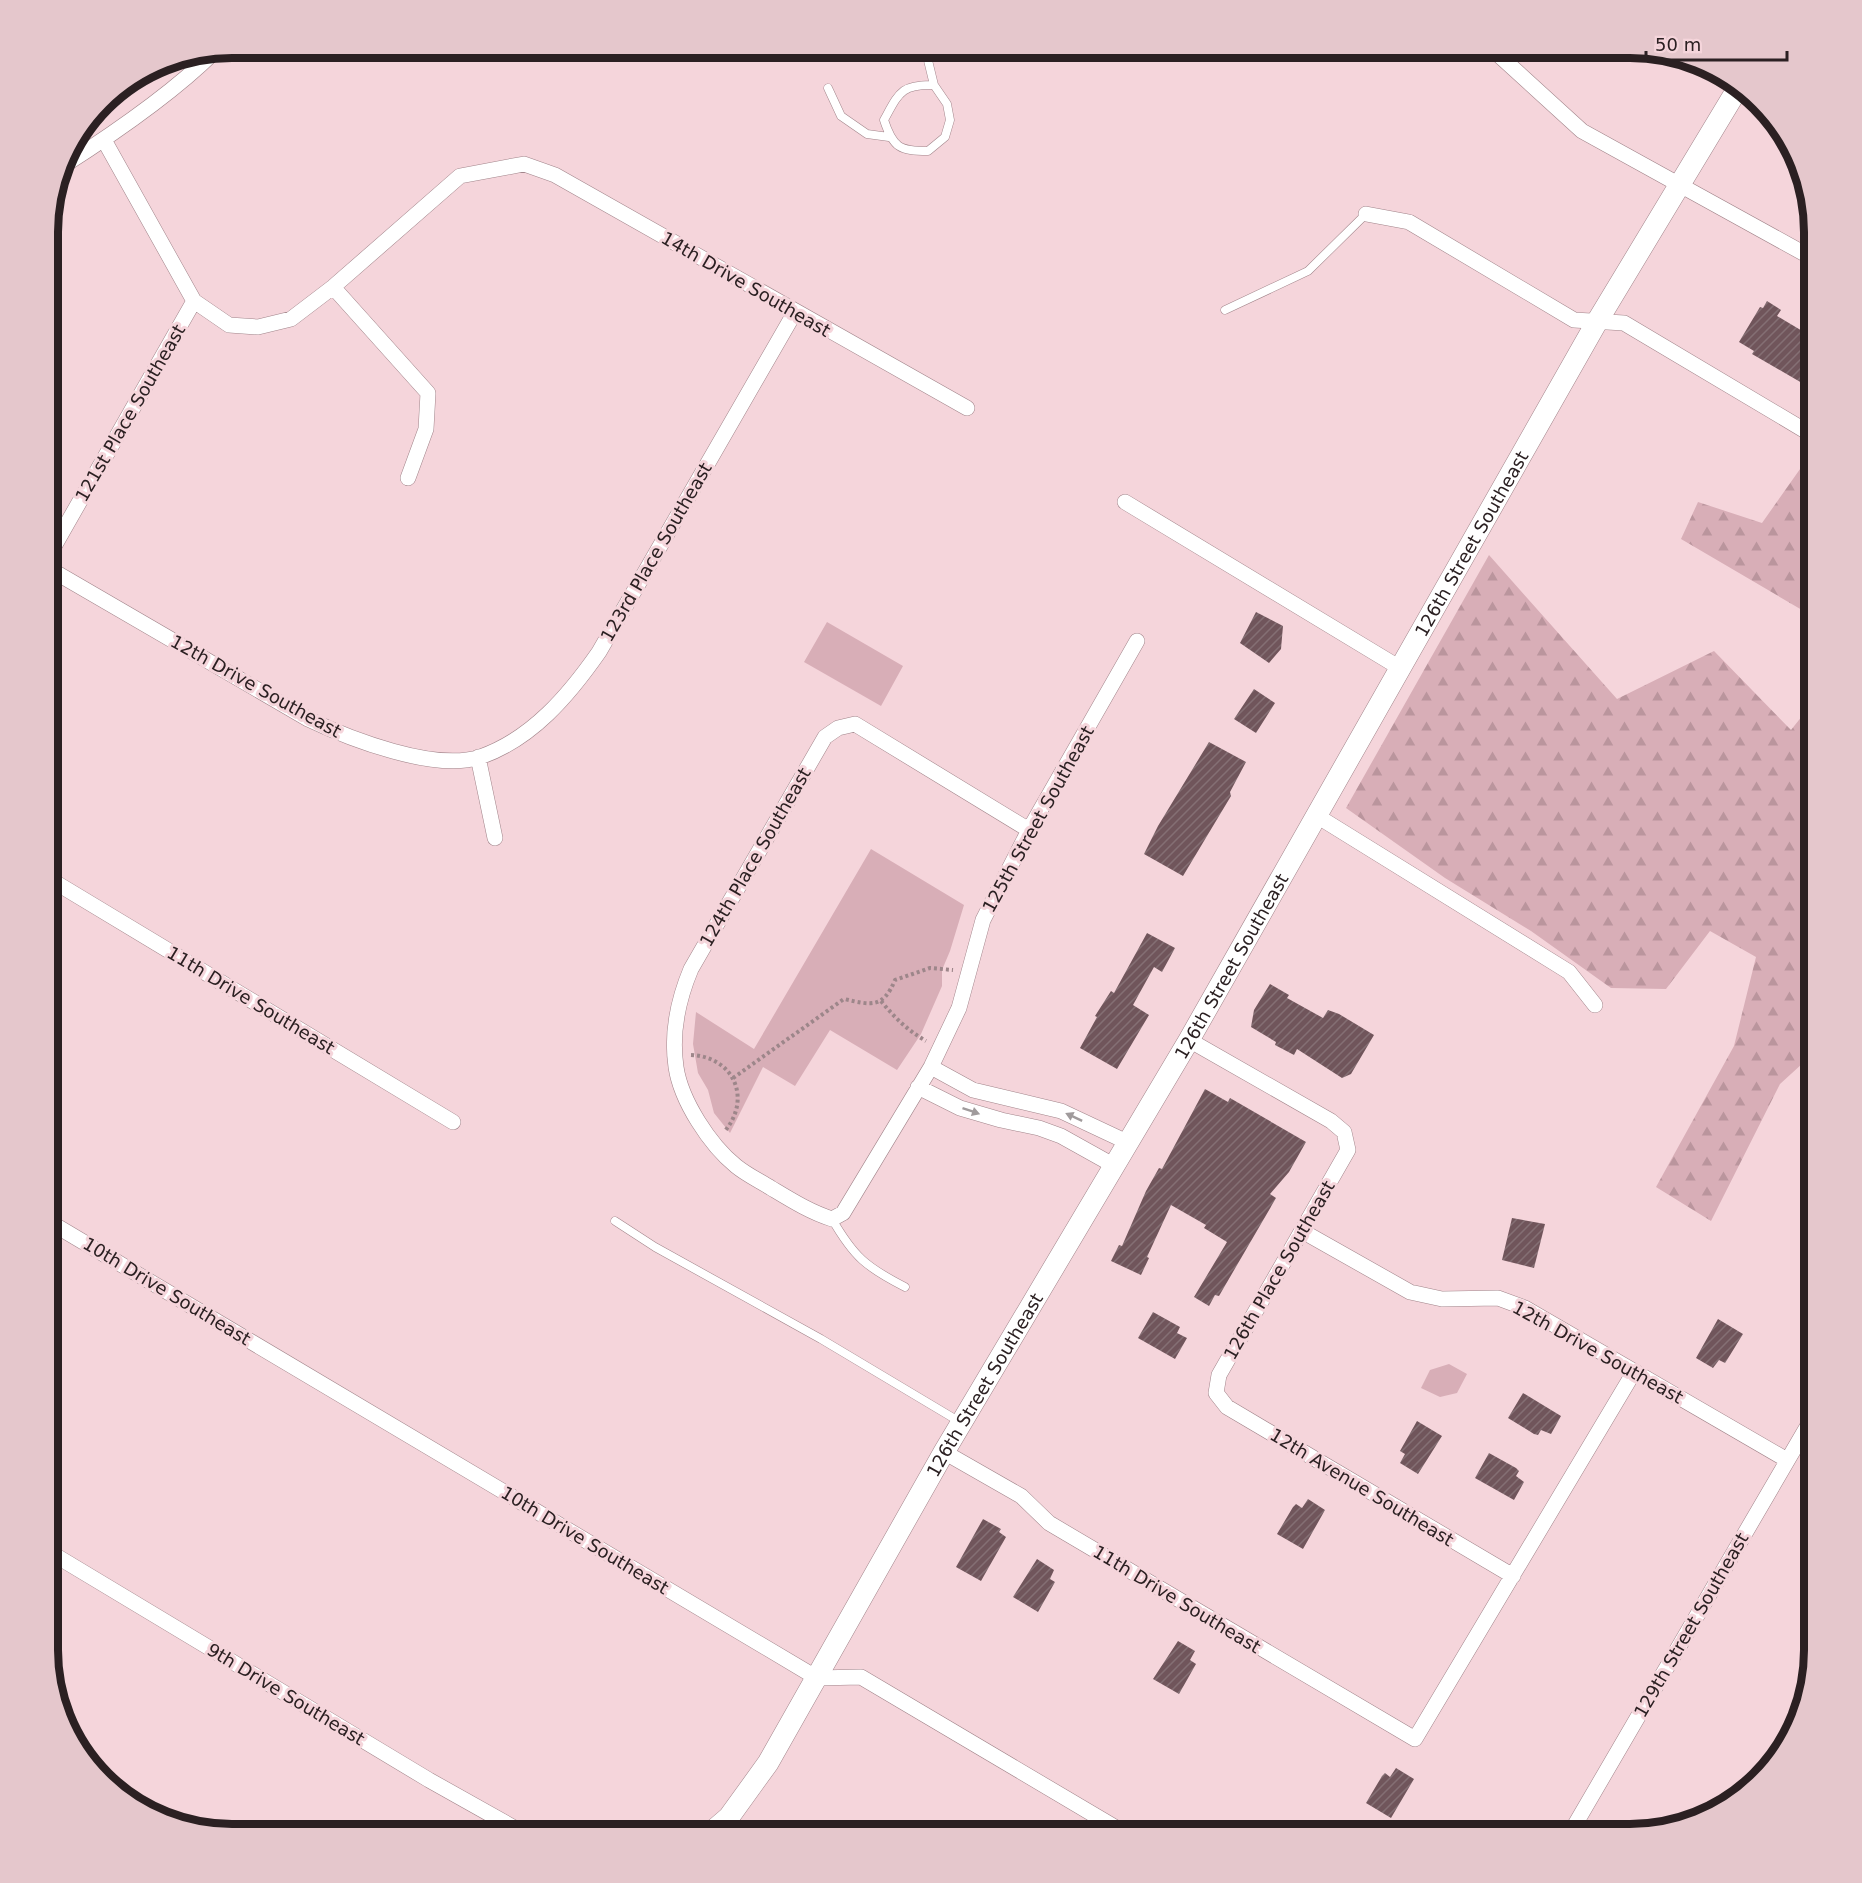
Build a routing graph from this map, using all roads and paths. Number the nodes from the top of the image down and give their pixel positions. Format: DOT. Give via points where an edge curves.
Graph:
graph roads {
  1 [pos="928,58"];
  2 [pos="1503,59"];
  3 [pos="204,61"];
  4 [pos="934,85"];
  5 [pos="828,88"];
  6 [pos="1734,94"];
  7 [pos="889,137"];
  8 [pos="104,140"];
  9 [pos="76,158"];
  10 [pos="1680,186"];
  11 [pos="1366,214"];
  12 [pos="1804,254"];
  13 [pos="333,287"];
  14 [pos="194,301"];
  15 [pos="1225,310"];
  16 [pos="795,312"];
  17 [pos="1598,320"];
  18 [pos="967,408"];
  19 [pos="1804,430"];
  20 [pos="408,478"];
  21 [pos="1125,502"];
  22 [pos="59,538"];
  23 [pos="59,574"];
  24 [pos="1137,641"];
  25 [pos="1400,668"];
  26 [pos="478,758"];
  27 [pos="1317,816"];
  28 [pos="1029,830"];
  29 [pos="495,838"];
  30 [pos="59,884"];
  31 [pos="969,971"];
  32 [pos="881,1000"];
  33 [pos="1596,1005"];
  34 [pos="1189,1040"];
  35 [pos="939,1049"];
  36 [pos="675,1055"];
  37 [pos="931,1067"];
  38 [pos="733,1078"];
  39 [pos="918,1087"];
  40 [pos="453,1122"];
  41 [pos="1127,1142"];
  42 [pos="714,1144"];
  43 [pos="1113,1165"];
  44 [pos="832,1219"];
  45 [pos="615,1221"];
  46 [pos="58,1227"];
  47 [pos="1302,1231"];
  48 [pos="905,1287"];
  49 [pos="1634,1372"];
  50 [pos="1216,1393"];
  51 [pos="961,1423"];
  52 [pos="1804,1432"];
  53 [pos="944,1452"];
  54 [pos="1787,1460"];
  55 [pos="58,1557"];
  56 [pos="1513,1576"];
  57 [pos="816,1677"];
  58 [pos="507,1824"];
  59 [pos="720,1824"];
  60 [pos="1109,1824"];
  61 [pos="1575,1824"];
  1 -- 4 [label="lane"];
  2 -- 10 [label="street" via="1582,131"];
  3 -- 8 [label="street"];
  4 -- 7 [label="lane" via="907,87 896,99 884,120"];
  4 -- 7 [label="lane" via="947,104 950,120 945,137 928,152 905,151"];
  5 -- 7 [label="lane" via="840,117 867,134"];
  6 -- 10 [label="street, 126th Street Southeast"];
  8 -- 9 [label="street"];
  8 -- 14 [label="street"];
  10 -- 12 [label="street"];
  10 -- 17 [label="street, 126th Street Southeast"];
  11 -- 15 [label="lane" via="1308,271"];
  11 -- 17 [label="street" via="1409,222 1575,320"];
  13 -- 14 [label="street" via="291,319 258,327 229,325"];
  13 -- 16 [label="street, 14th Drive Southeast" via="460,176 524,164 555,175"];
  13 -- 20 [label="street" via="428,393 426,429"];
  14 -- 22 [label="street, 121st Place Southeast"];
  16 -- 18 [label="street, 14th Drive Southeast"];
  16 -- 26 [label="street, 123rd Place Southeast" via="574,688 535,726"];
  17 -- 19 [label="street" via="1624,323"];
  17 -- 25 [label="street, 126th Street Southeast"];
  21 -- 25 [label="street"];
  23 -- 26 [label="street, 12th Drive Southeast" via="308,719 341,734 412,755"];
  24 -- 28 [label="street, 125th Street Southeast"];
  25 -- 27 [label="street, 126th Street Southeast"];
  26 -- 29 [label="street"];
  27 -- 33 [label="street" via="1569,972"];
  27 -- 34 [label="street, 126th Street Southeast"];
  28 -- 31 [label="street, 125th Street Southeast" via="983,920"];
  28 -- 36 [label="street, 124th Place Southeast" via="855,724 838,728 825,737 691,969 681,993"];
  30 -- 40 [label="street, 11th Drive Southeast"];
  31 -- 32 [label="path" via="930,968 894,980 889,994"];
  31 -- 35 [label="street, 125th Street Southeast" via="959,1008"];
  32 -- 35 [label="path" via="895,1018"];
  32 -- 38 [label="path" via="866,1004 844,999"];
  34 -- 41 [label="street, 126th Street Southeast"];
  34 -- 47 [label="street, 126th Place Southeast" via="1344,1132 1348,1150"];
  35 -- 37 [label="street, 125th Street Southeast"];
  36 -- 38 [label="path" via="716,1060"];
  36 -- 42 [label="street" via="689,1105"];
  37 -- 39 [label="street, 125th Street Southeast"];
  41 -- 37 [label="street, one-way" via="1061,1112 973,1090"];
  38 -- 42 [label="path" via="738,1098 735,1118"];
  39 -- 43 [label="street, one-way" via="960,1108 1061,1136"];
  39 -- 44 [label="street, 125th Street Southeast" via="852,1201"];
  41 -- 43 [label="street, 126th Street Southeast"];
  42 -- 44 [label="street" via="737,1167 814,1213"];
  43 -- 51 [label="street, 126th Street Southeast"];
  44 -- 48 [label="lane" via="848,1246 865,1263"];
  45 -- 51 [label="lane"];
  46 -- 57 [label="street, 10th Drive Southeast"];
  47 -- 49 [label="street, 12th Drive Southeast" via="1410,1292 1442,1299 1498,1298 1525,1308"];
  47 -- 50 [label="street, 126th Place Southeast" via="1218,1375"];
  49 -- 54 [label="street, 12th Drive Southeast"];
  49 -- 56 [label="street"];
  50 -- 56 [label="street, 12th Avenue Southeast" via="1227,1407"];
  51 -- 53 [label="street, 126th Street Southeast"];
  52 -- 54 [label="street, 129th Street Southeast"];
  53 -- 56 [label="street, 11th Drive Southeast" via="1021,1496 1049,1523 1415,1739"];
  53 -- 57 [label="street, 126th Street Southeast"];
  54 -- 61 [label="street, 129th Street Southeast"];
  55 -- 58 [label="street, 9th Drive Southeast"];
  57 -- 59 [label="street, 126th Street Southeast" via="768,1763"];
  57 -- 60 [label="street" via="861,1677"];
}
